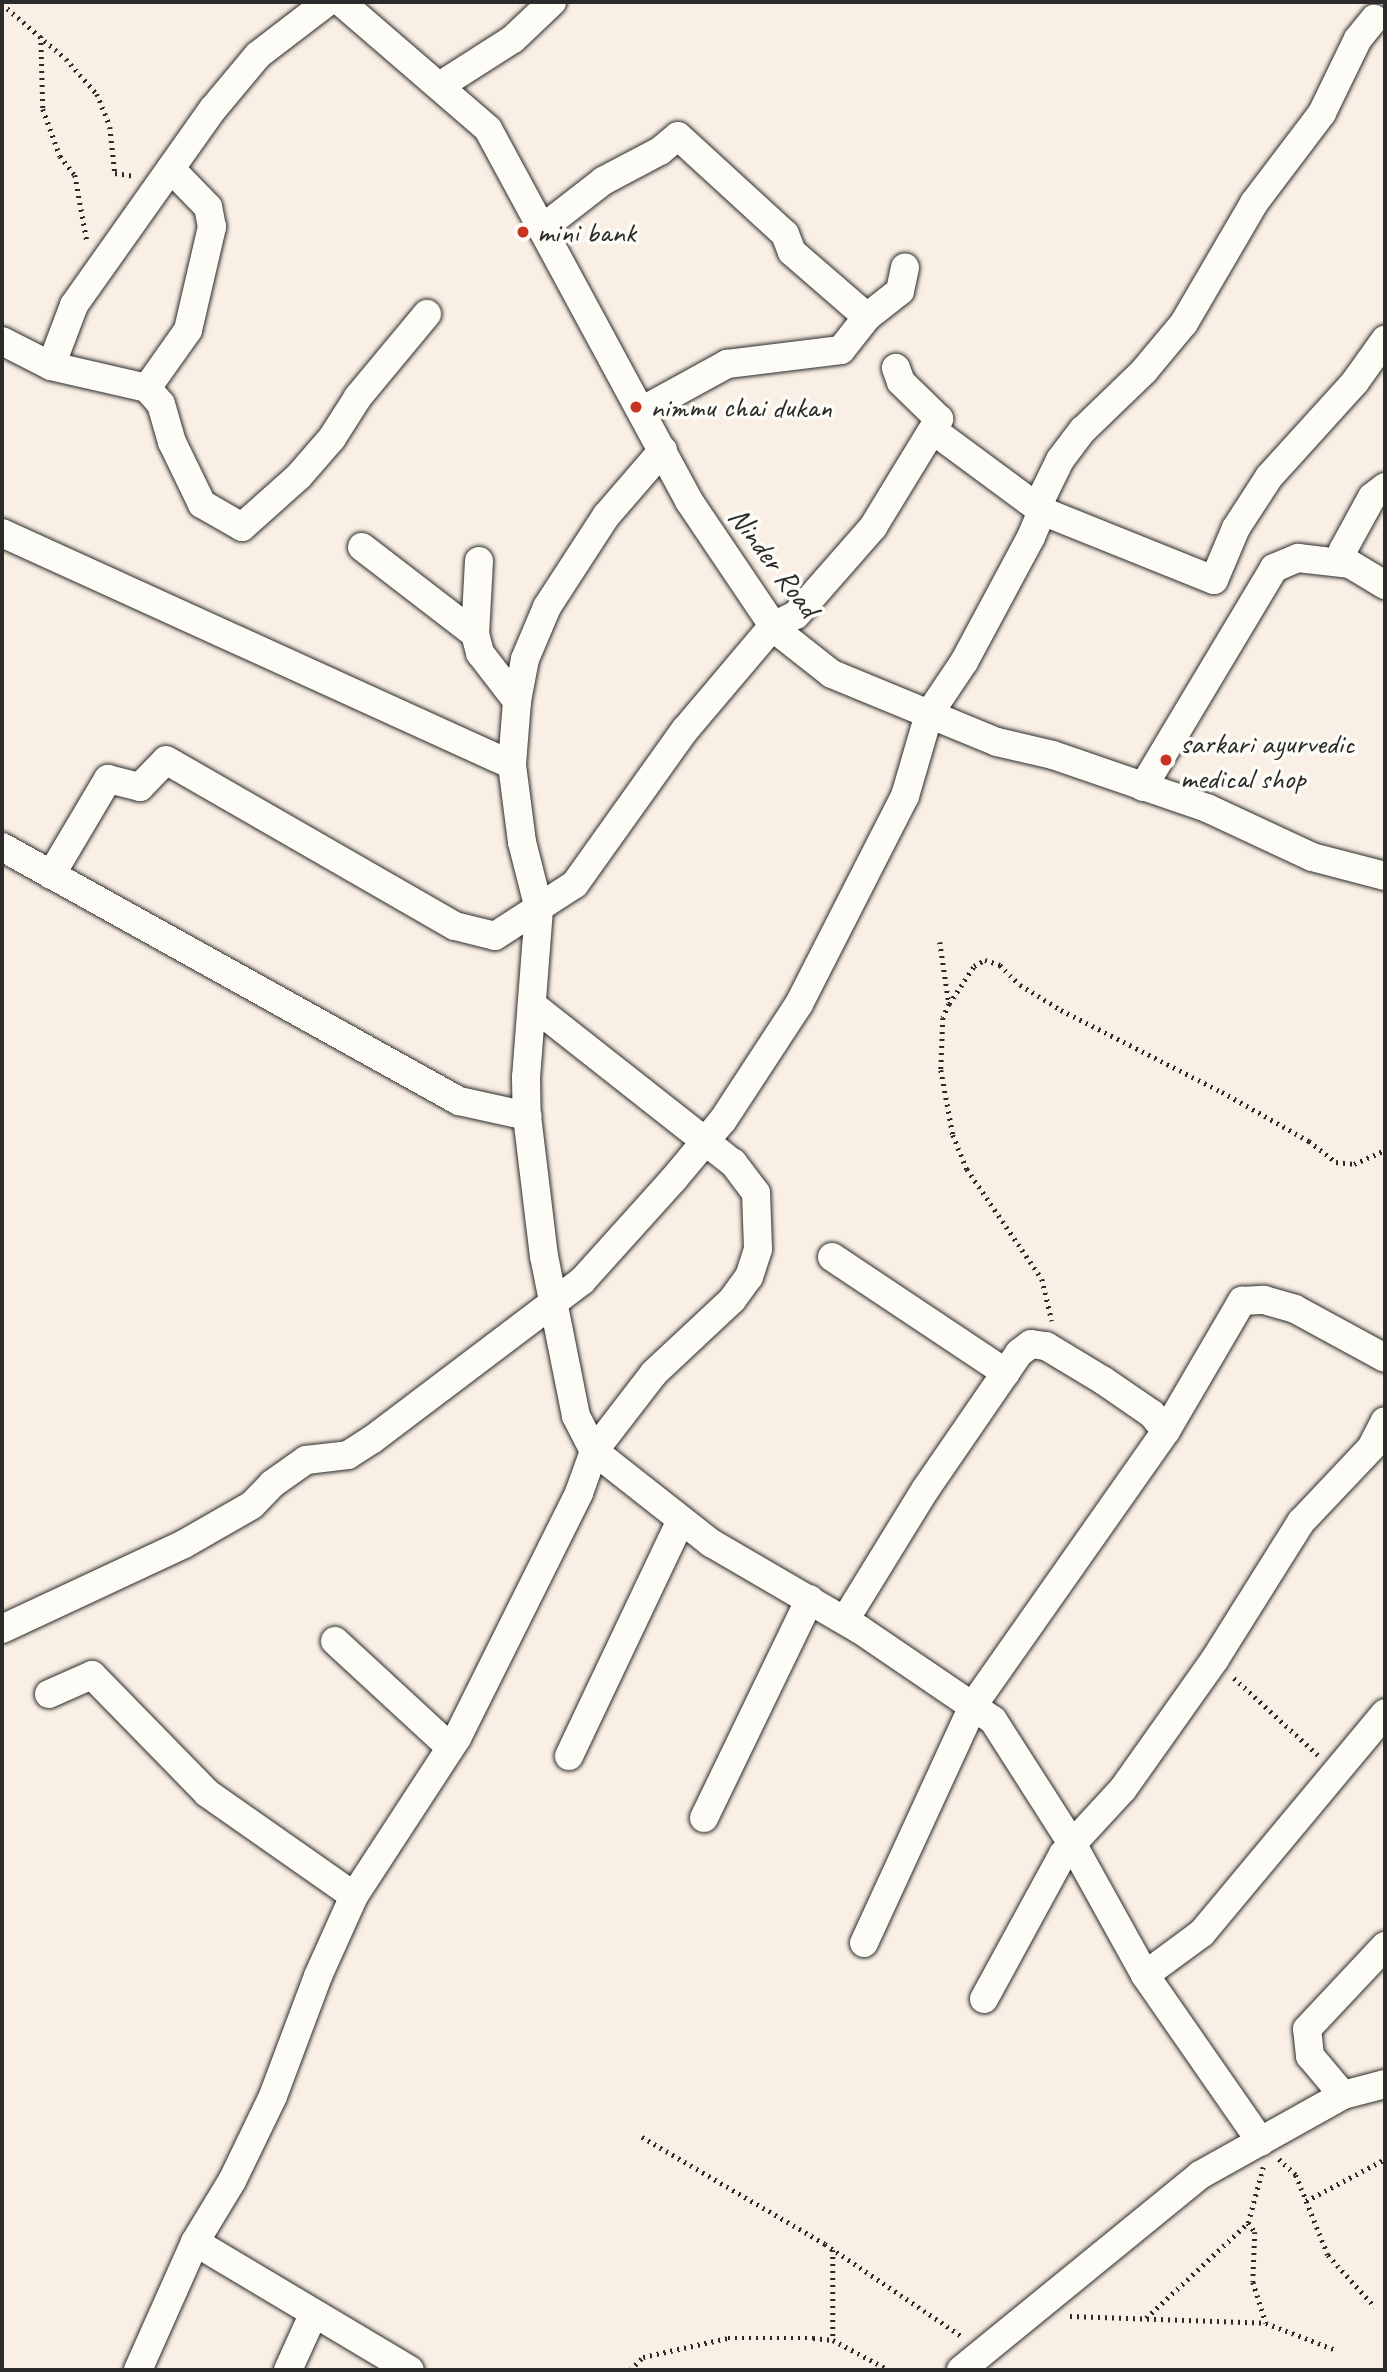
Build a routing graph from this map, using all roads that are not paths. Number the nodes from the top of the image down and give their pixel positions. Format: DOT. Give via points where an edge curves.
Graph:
graph roads {
  1 [pos="327,2"];
  2 [pos="341,2"];
  3 [pos="552,2"];
  4 [pos="1374,19"];
  5 [pos="441,85"];
  6 [pos="171,169"];
  7 [pos="544,228"];
  8 [pos="905,268"];
  9 [pos="427,314"];
  10 [pos="867,317"];
  11 [pos="1385,340"];
  12 [pos="2,341"];
  13 [pos="51,366"];
  14 [pos="896,368"];
  15 [pos="147,388"];
  16 [pos="643,410"];
  17 [pos="934,431"];
  18 [pos="663,450"];
  19 [pos="1385,487"];
  20 [pos="1042,511"];
  21 [pos="2,533"];
  22 [pos="362,547"];
  23 [pos="479,561"];
  24 [pos="1349,564"];
  25 [pos="1385,585"];
  26 [pos="773,626"];
  27 [pos="475,634"];
  28 [pos="517,701"];
  29 [pos="929,714"];
  30 [pos="512,765"];
  31 [pos="1143,787"];
  32 [pos="2,847"];
  33 [pos="51,875"];
  34 [pos="1385,876"];
  35 [pos="539,909"];
  36 [pos="532,1006"];
  37 [pos="527,1116"];
  38 [pos="705,1141"];
  39 [pos="832,1257"];
  40 [pos="553,1303"];
  41 [pos="1385,1358"];
  42 [pos="1006,1373"];
  43 [pos="1385,1421"];
  44 [pos="1166,1431"];
  45 [pos="594,1451"];
  46 [pos="681,1520"];
  47 [pos="810,1599"];
  48 [pos="845,1620"];
  49 [pos="2,1629"];
  50 [pos="335,1641"];
  51 [pos="48,1694"];
  52 [pos="974,1704"];
  53 [pos="1385,1713"];
  54 [pos="450,1747"];
  55 [pos="569,1756"];
  56 [pos="704,1818"];
  57 [pos="1073,1846"];
  58 [pos="354,1896"];
  59 [pos="864,1943"];
  60 [pos="1385,1946"];
  61 [pos="1145,1976"];
  62 [pos="984,1999"];
  63 [pos="1385,2084"];
  64 [pos="1343,2095"];
  65 [pos="1261,2142"];
  66 [pos="195,2242"];
  67 [pos="313,2315"];
  68 [pos="138,2370"];
  69 [pos="288,2370"];
  70 [pos="410,2370"];
  71 [pos="961,2370"];
  1 -- 6 [label="street" via="288,28 236,78"];
  2 -- 5 [label="street, Ninder Road"];
  3 -- 5 [label="street" via="513,39"];
  4 -- 20 [label="street" via="1358,39 1322,113 1254,203 1184,323 1060,460 1041,499"];
  5 -- 7 [label="street, Ninder Road" via="488,129"];
  6 -- 13 [label="street" via="74,305"];
  6 -- 15 [label="street" via="208,207 211,236 188,330"];
  7 -- 10 [label="street" via="603,181 660,151 678,136 785,234 792,252"];
  7 -- 16 [label="street, Ninder Road"];
  8 -- 10 [label="street" via="900,291"];
  9 -- 15 [label="street" via="358,397 324,448 242,527 202,504 172,442 161,404"];
  10 -- 16 [label="street" via="841,350 727,364"];
  11 -- 20 [label="street" via="1355,382 1269,477 1236,527 1214,580"];
  12 -- 13 [label="street"];
  13 -- 15 [label="street"];
  14 -- 17 [label="street" via="901,382 939,419"];
  16 -- 18 [label="street, Ninder Road"];
  17 -- 20 [label="street"];
  17 -- 26 [label="street" via="873,527 831,579 796,615"];
  18 -- 26 [label="street, Ninder Road" via="689,502"];
  18 -- 28 [label="street" via="606,516 547,607 525,659"];
  19 -- 24 [label="street" via="1372,497 1343,550"];
  20 -- 29 [label="street" via="964,662"];
  21 -- 30 [label="street"];
  22 -- 27 [label="street"];
  23 -- 27 [label="street"];
  24 -- 25 [label="street"];
  24 -- 31 [label="street" via="1298,558 1275,568"];
  26 -- 29 [label="street, Ninder Road" via="832,674"];
  26 -- 35 [label="street" via="685,730 575,884"];
  27 -- 28 [label="street" via="480,653"];
  28 -- 30 [label="street"];
  29 -- 31 [label="street, Ninder Road" via="997,742 1053,755"];
  29 -- 38 [label="street" via="905,796 836,934 799,1004"];
  30 -- 35 [label="street" via="522,842"];
  31 -- 34 [label="street, Ninder Road" via="1207,808 1312,857"];
  32 -- 33 [label="street"];
  33 -- 35 [label="street" via="108,779 140,787 166,760 455,926 495,936"];
  33 -- 37 [label="street" via="459,1101"];
  35 -- 36 [label="street"];
  36 -- 37 [label="street"];
  36 -- 38 [label="street"];
  37 -- 40 [label="street"];
  38 -- 40 [label="street" via="582,1281"];
  38 -- 45 [label="street" via="733,1163 756,1193 758,1249 749,1277 705,1328 654,1373"];
  39 -- 42 [label="street"];
  40 -- 45 [label="street" via="576,1416"];
  40 -- 49 [label="street" via="348,1455 306,1460 272,1483 252,1505 184,1544"];
  41 -- 44 [label="street" via="1294,1309 1264,1300 1242,1300"];
  42 -- 44 [label="street" via="1031,1344 1046,1346 1152,1413"];
  42 -- 48 [label="street" via="925,1490"];
  43 -- 57 [label="street" via="1371,1448 1301,1522 1215,1659 1123,1789"];
  44 -- 52 [label="street"];
  45 -- 46 [label="street"];
  45 -- 54 [label="street" via="579,1493"];
  46 -- 47 [label="street" via="711,1543"];
  46 -- 55 [label="street"];
  47 -- 48 [label="street"];
  47 -- 56 [label="street"];
  48 -- 52 [label="street"];
  50 -- 54 [label="street"];
  51 -- 58 [label="street" via="92,1675 207,1793"];
  52 -- 57 [label="street" via="993,1720"];
  52 -- 59 [label="street"];
  53 -- 61 [label="street" via="1202,1933"];
  54 -- 58 [label="street"];
  57 -- 61 [label="street"];
  57 -- 62 [label="street" via="1063,1854"];
  58 -- 66 [label="street" via="273,2096 232,2181"];
  60 -- 64 [label="street" via="1307,2029 1310,2056"];
  61 -- 65 [label="street"];
  63 -- 64 [label="street"];
  64 -- 65 [label="street"];
  65 -- 71 [label="street" via="1200,2175"];
  66 -- 67 [label="street"];
  66 -- 68 [label="street"];
  67 -- 69 [label="street"];
  67 -- 70 [label="street"];
}
